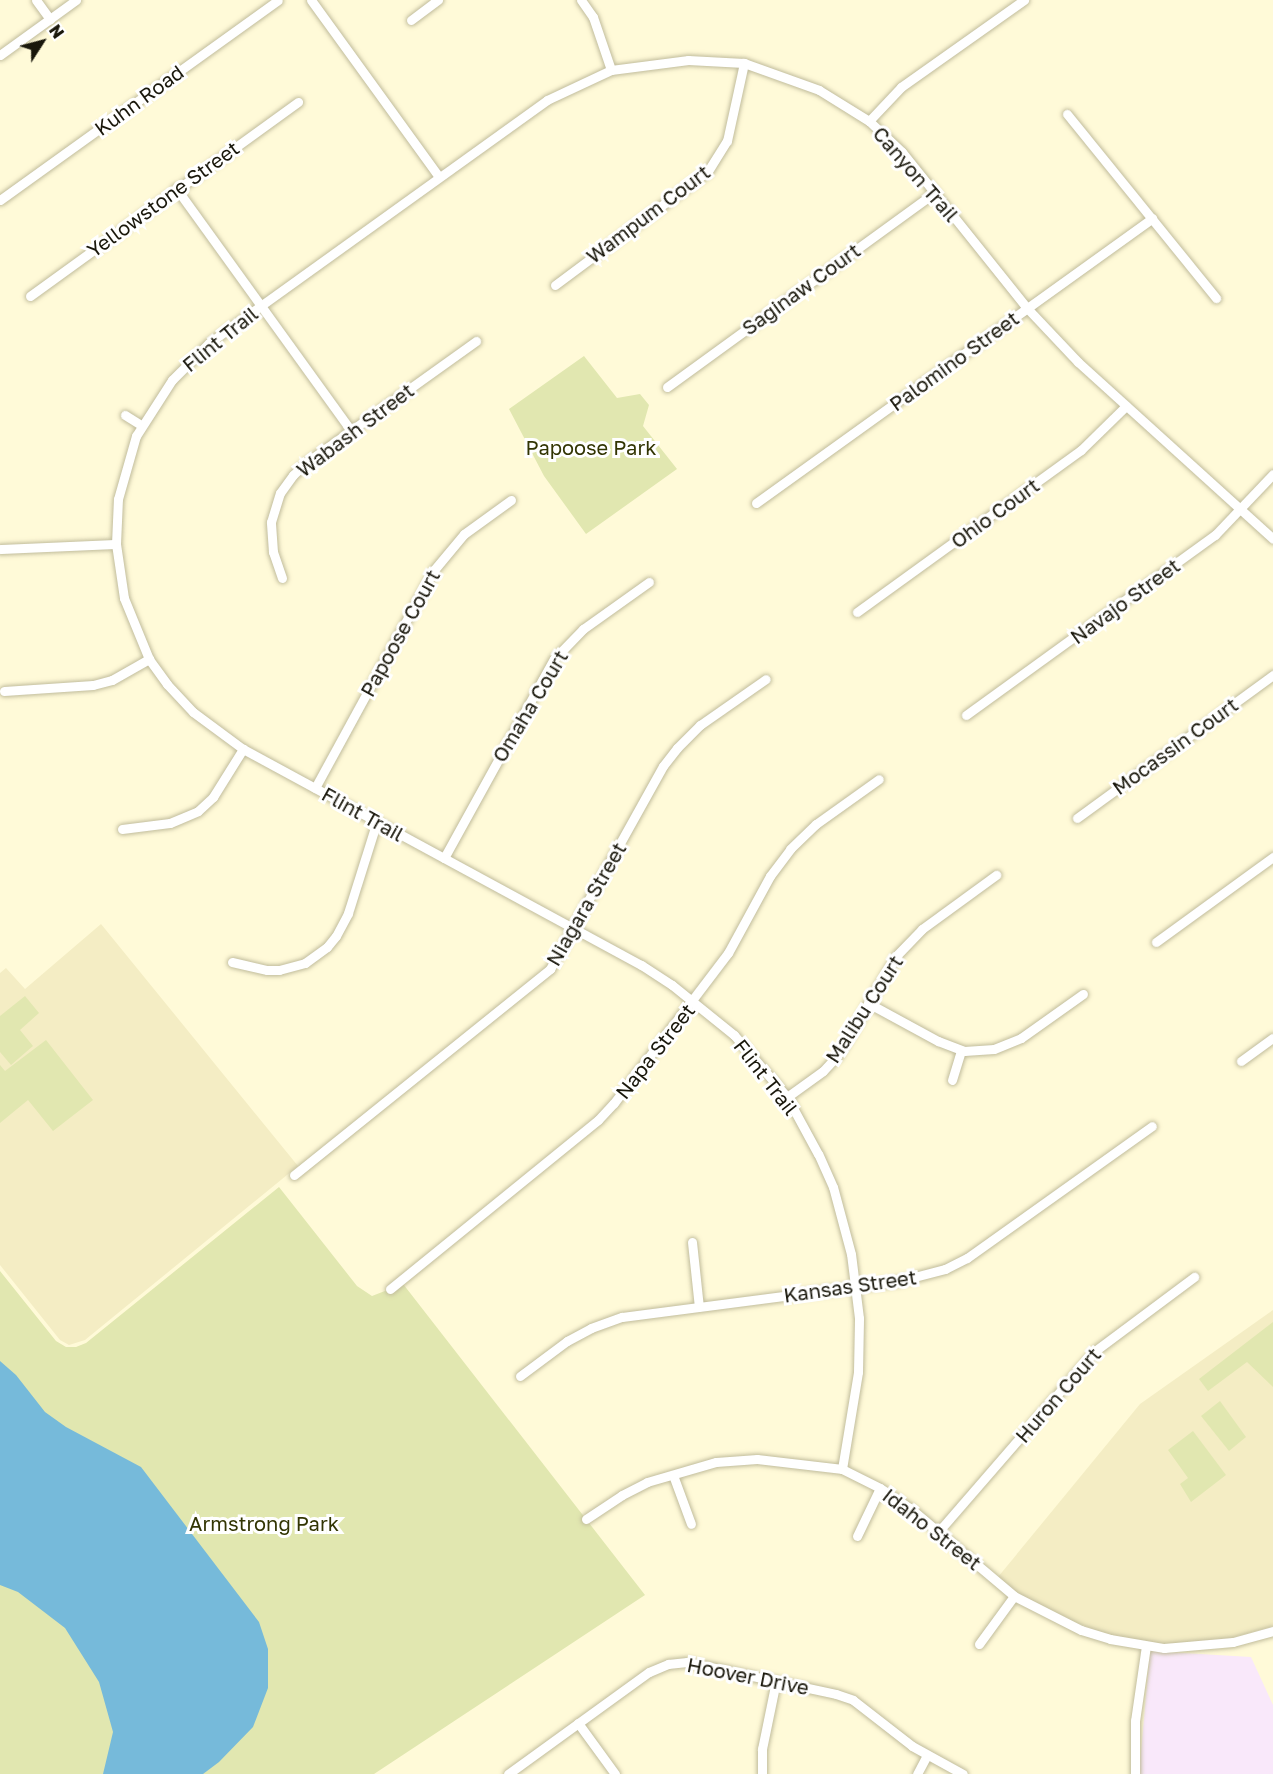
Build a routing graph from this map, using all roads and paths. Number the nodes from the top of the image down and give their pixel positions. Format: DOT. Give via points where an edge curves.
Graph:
graph roads {
  1 [pos="36,0"];
  2 [pos="76,0"];
  3 [pos="278,0"];
  4 [pos="311,0"];
  5 [pos="438,0"];
  6 [pos="581,0"];
  7 [pos="1024,0"];
  8 [pos="50,19"];
  9 [pos="411,20"];
  10 [pos="0,55"];
  11 [pos="744,63"];
  12 [pos="611,70"];
  13 [pos="298,102"];
  14 [pos="1067,114"];
  15 [pos="869,121"];
  16 [pos="439,177"];
  17 [pos="176,188"];
  18 [pos="935,192"];
  19 [pos="0,200"];
  20 [pos="1152,218"];
  21 [pos="555,285"];
  22 [pos="30,296"];
  23 [pos="1216,298"];
  24 [pos="260,306"];
  25 [pos="1027,308"];
  26 [pos="476,341"];
  27 [pos="667,387"];
  28 [pos="1126,406"];
  29 [pos="125,415"];
  30 [pos="141,425"];
  31 [pos="351,431"];
  32 [pos="1273,474"];
  33 [pos="511,500"];
  34 [pos="756,503"];
  35 [pos="1240,510"];
  36 [pos="1273,539"];
  37 [pos="116,544"];
  38 [pos="0,549"];
  39 [pos="282,578"];
  40 [pos="649,582"];
  41 [pos="857,612"];
  42 [pos="149,659"];
  43 [pos="1273,675"];
  44 [pos="766,678"];
  45 [pos="4,691"];
  46 [pos="966,716"];
  47 [pos="243,749"];
  48 [pos="879,779"];
  49 [pos="315,788"];
  50 [pos="1077,818"];
  51 [pos="377,821"];
  52 [pos="122,829"];
  53 [pos="1273,857"];
  54 [pos="444,858"];
  55 [pos="996,876"];
  56 [pos="574,928"];
  57 [pos="1156,942"];
  58 [pos="232,962"];
  59 [pos="1083,994"];
  60 [pos="693,1001"];
  61 [pos="868,1003"];
  62 [pos="1273,1038"];
  63 [pos="961,1050"];
  64 [pos="1241,1061"];
  65 [pos="952,1080"];
  66 [pos="787,1097"];
  67 [pos="1152,1126"];
  68 [pos="294,1175"];
  69 [pos="692,1242"];
  70 [pos="1194,1277"];
  71 [pos="855,1287"];
  72 [pos="390,1289"];
  73 [pos="699,1307"];
  74 [pos="520,1376"];
  75 [pos="842,1469"];
  76 [pos="673,1475"];
  77 [pos="880,1488"];
  78 [pos="586,1519"];
  79 [pos="691,1524"];
  80 [pos="939,1531"];
  81 [pos="857,1536"];
  82 [pos="1014,1596"];
  83 [pos="1273,1631"];
  84 [pos="979,1644"];
  85 [pos="1146,1646"];
  86 [pos="776,1681"];
  87 [pos="578,1723"];
  88 [pos="927,1755"];
  89 [pos="508,1774"];
  90 [pos="615,1774"];
  91 [pos="762,1774"];
  92 [pos="917,1774"];
  93 [pos="963,1774"];
  94 [pos="1135,1774"];
  1 -- 8 [label="street"];
  2 -- 8 [label="street"];
  3 -- 19 [label="street, Kuhn Road"];
  4 -- 16 [label="street"];
  5 -- 9 [label="street"];
  6 -- 12 [label="street" via="593,17"];
  7 -- 15 [label="street" via="901,87"];
  8 -- 10 [label="street"];
  11 -- 12 [label="street, Canyon Trail" via="679,61"];
  11 -- 15 [label="street, Canyon Trail" via="819,90"];
  11 -- 21 [label="street, Wampum Court" via="727,141 708,171"];
  12 -- 16 [label="street, Canyon Trail" via="547,100"];
  13 -- 17 [label="street, Yellowstone Street"];
  14 -- 20 [label="street"];
  15 -- 18 [label="street, Canyon Trail"];
  16 -- 24 [label="street, Flint Trail"];
  17 -- 22 [label="street, Yellowstone Street"];
  17 -- 24 [label="street"];
  18 -- 25 [label="street, Canyon Trail"];
  18 -- 27 [label="street, Saginaw Court"];
  20 -- 23 [label="street"];
  20 -- 25 [label="street, Palomino Street"];
  24 -- 30 [label="street, Flint Trail" via="180,370"];
  24 -- 31 [label="street"];
  25 -- 28 [label="street, Canyon Trail"];
  25 -- 34 [label="street, Palomino Street"];
  26 -- 31 [label="street, Wabash Street"];
  28 -- 35 [label="street, Canyon Trail"];
  28 -- 41 [label="street, Ohio Court" via="1082,450"];
  29 -- 30 [label="street"];
  30 -- 37 [label="street, Flint Trail" via="122,478"];
  31 -- 39 [label="street, Wabash Street" via="307,462 280,493 274,507 271,537"];
  32 -- 35 [label="street, Navajo Street"];
  33 -- 49 [label="street, Papoose Court" via="460,538 434,570"];
  35 -- 36 [label="street, Canyon Trail"];
  35 -- 46 [label="street, Navajo Street" via="1215,535"];
  37 -- 38 [label="street"];
  37 -- 42 [label="street, Flint Trail" via="124,598"];
  40 -- 54 [label="street, Omaha Court" via="583,629 554,659"];
  42 -- 45 [label="street" via="93,686"];
  42 -- 47 [label="street, Flint Trail" via="193,712"];
  43 -- 50 [label="street, Mocassin Court"];
  44 -- 56 [label="street, Niagara Street" via="700,725 663,766"];
  47 -- 49 [label="street, Flint Trail"];
  47 -- 52 [label="street" via="213,797 198,811 170,823"];
  48 -- 60 [label="street, Napa Street" via="816,824 790,849 770,876 728,953"];
  49 -- 51 [label="street, Flint Trail"];
  51 -- 54 [label="street, Flint Trail"];
  51 -- 58 [label="street" via="348,913 327,947 305,963 279,970"];
  53 -- 57 [label="street"];
  54 -- 56 [label="street, Flint Trail"];
  55 -- 61 [label="street, Malibu Court" via="922,929 897,955"];
  56 -- 60 [label="street, Flint Trail" via="641,965"];
  56 -- 68 [label="street, Niagara Street" via="549,969"];
  59 -- 63 [label="street" via="1021,1038 994,1049"];
  60 -- 66 [label="street, Flint Trail" via="734,1035"];
  60 -- 72 [label="street, Napa Street" via="598,1120"];
  61 -- 63 [label="street"];
  61 -- 66 [label="street, Malibu Court" via="837,1056"];
  62 -- 64 [label="street"];
  63 -- 65 [label="street"];
  66 -- 71 [label="street, Flint Trail" via="833,1187 845,1225"];
  67 -- 71 [label="street, Kansas Street" via="967,1258 929,1275"];
  69 -- 73 [label="street"];
  70 -- 80 [label="street, Huron Court" via="1095,1351"];
  71 -- 73 [label="street, Kansas Street"];
  71 -- 75 [label="street, Flint Trail" via="860,1330 858,1372"];
  73 -- 74 [label="street, Kansas Street" via="622,1317 601,1324 567,1341"];
  75 -- 76 [label="street, Idaho Street" via="757,1460 716,1462"];
  75 -- 77 [label="street, Idaho Street"];
  76 -- 78 [label="street, Idaho Street" via="647,1482"];
  76 -- 79 [label="street"];
  77 -- 80 [label="street, Idaho Street"];
  77 -- 81 [label="street"];
  80 -- 82 [label="street, Idaho Street"];
  82 -- 84 [label="street"];
  82 -- 85 [label="street, Idaho Street" via="1081,1629"];
  83 -- 85 [label="street, Idaho Street" via="1202,1646"];
  85 -- 94 [label="street" via="1135,1722"];
  86 -- 87 [label="street, Hoover Drive" via="687,1662 668,1664 649,1672"];
  86 -- 88 [label="street, Hoover Drive" via="853,1700"];
  86 -- 91 [label="street" via="762,1749"];
  87 -- 89 [label="street, Hoover Drive"];
  87 -- 90 [label="street"];
  88 -- 92 [label="street"];
  88 -- 93 [label="street, Hoover Drive"];
}
